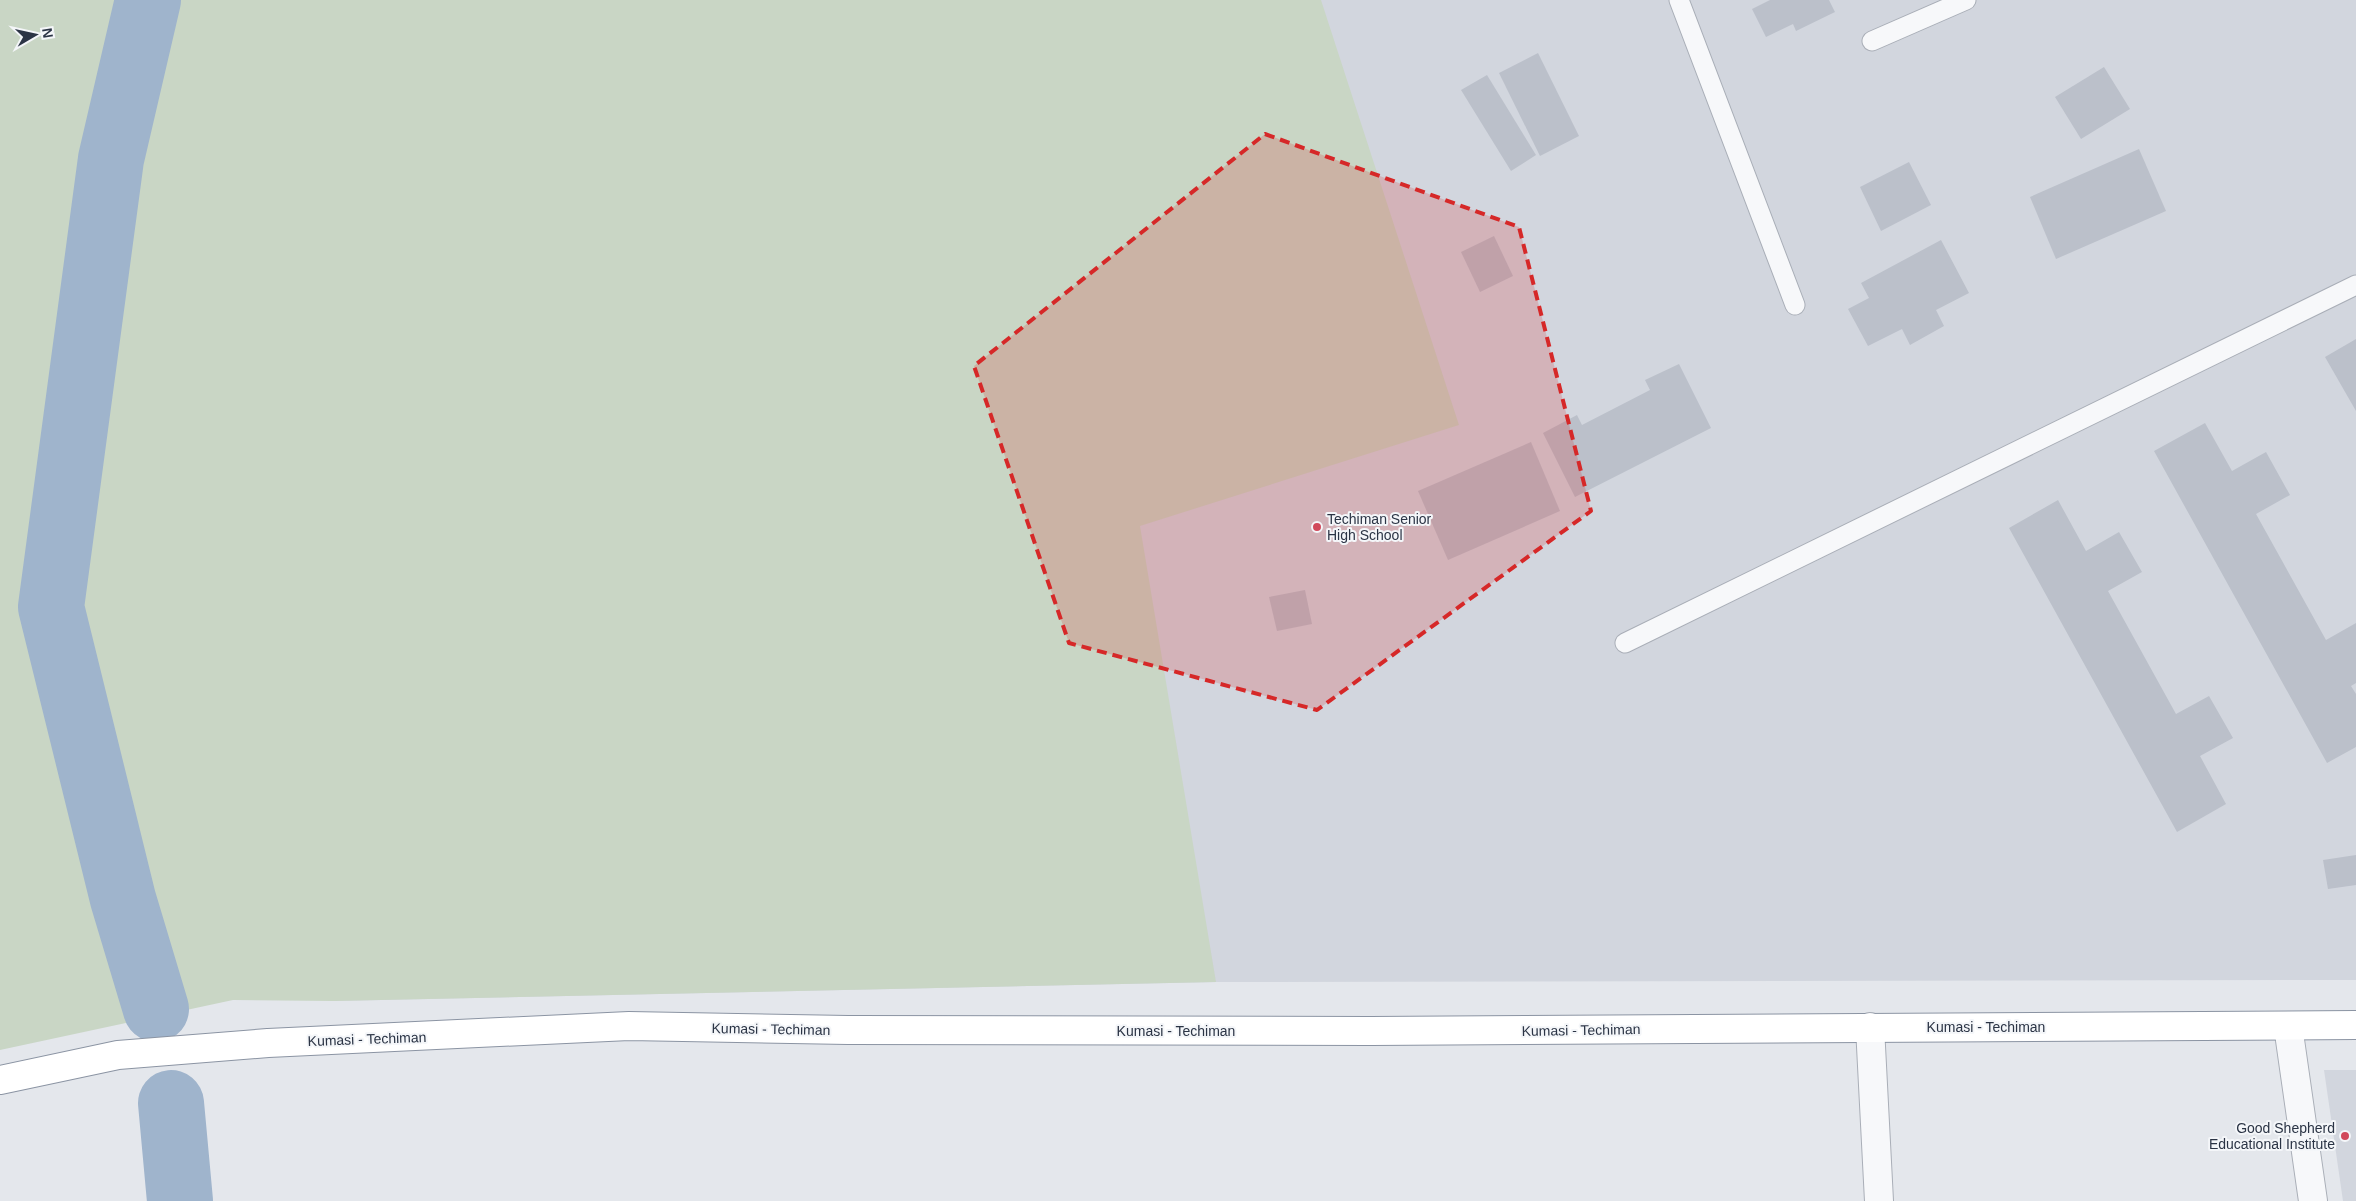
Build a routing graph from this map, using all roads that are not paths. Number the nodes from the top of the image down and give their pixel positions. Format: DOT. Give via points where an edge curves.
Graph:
graph roads {
  1 [pos="1680,0"];
  2 [pos="1966,0"];
  3 [pos="1872,42"];
  4 [pos="2356,285"];
  5 [pos="1795,304"];
  6 [pos="1625,643"];
  7 [pos="2356,1025"];
  8 [pos="2288,1026"];
  9 [pos="1870,1027"];
  10 [pos="0,1080"];
  11 [pos="1879,1201"];
  12 [pos="2313,1201"];
  1 -- 5 [label="lane"];
  2 -- 3 [label="lane"];
  4 -- 6 [label="lane"];
  7 -- 8 [label="highway, Kumasi - Techiman"];
  8 -- 9 [label="highway, Kumasi - Techiman"];
  8 -- 12 [label="street"];
  9 -- 10 [label="highway, Kumasi - Techiman" via="1342,1031 629,1026 268,1043 118,1055"];
  9 -- 11 [label="street"];
}
